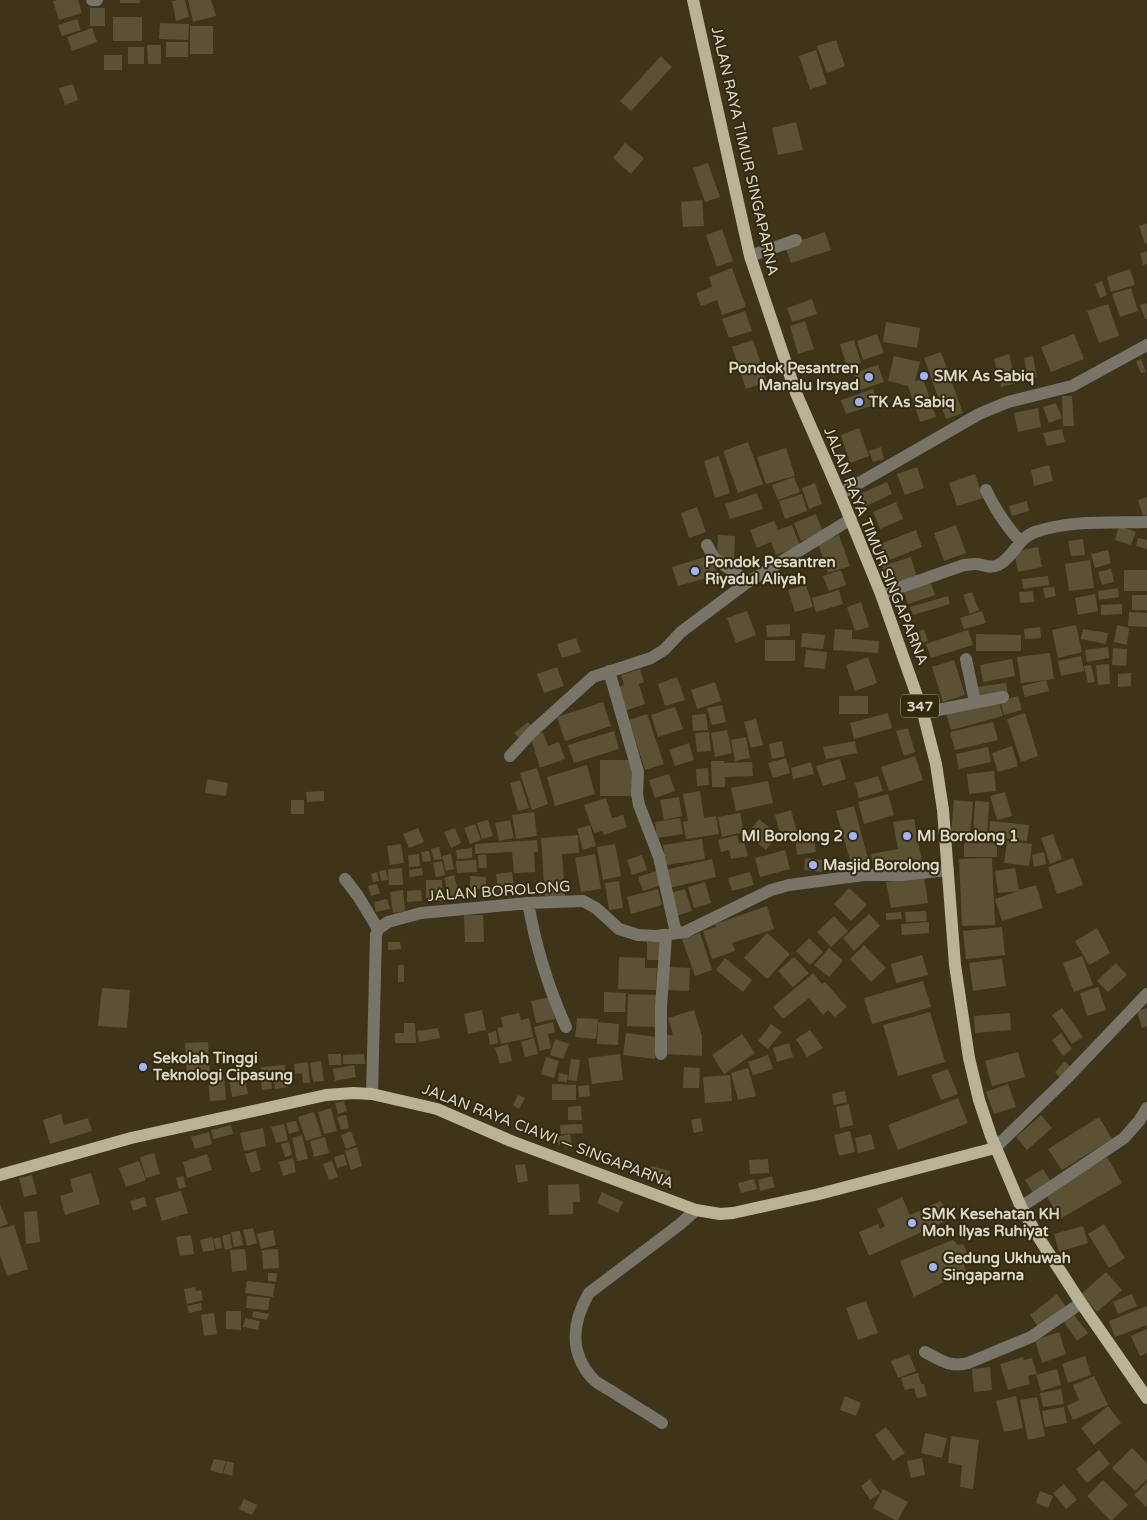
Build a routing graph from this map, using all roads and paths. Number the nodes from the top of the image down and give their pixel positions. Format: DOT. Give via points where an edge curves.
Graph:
graph roads {
  1 [pos="92,0"];
  2 [pos="97,0"];
  3 [pos="693,0"];
  4 [pos="796,240"];
  5 [pos="750,256"];
  6 [pos="1147,345"];
  7 [pos="986,490"];
  8 [pos="840,494"];
  9 [pos="851,519"];
  10 [pos="1147,522"];
  11 [pos="1020,541"];
  12 [pos="707,545"];
  13 [pos="745,584"];
  14 [pos="881,594"];
  15 [pos="966,659"];
  16 [pos="609,671"];
  17 [pos="1003,697"];
  18 [pos="975,702"];
  19 [pos="923,713"];
  20 [pos="510,756"];
  21 [pos="948,870"];
  22 [pos="345,879"];
  23 [pos="528,903"];
  24 [pos="378,929"];
  25 [pos="671,934"];
  26 [pos="1147,994"];
  27 [pos="566,1028"];
  28 [pos="661,1054"];
  29 [pos="372,1094"];
  30 [pos="1147,1108"];
  31 [pos="995,1148"];
  32 [pos="0,1175"];
  33 [pos="1021,1207"];
  34 [pos="696,1210"];
  35 [pos="1081,1304"];
  36 [pos="925,1352"];
  37 [pos="1147,1398"];
  38 [pos="662,1423"];
  1 -- 2 [label="street"];
  3 -- 5 [label="main road, JALAN RAYA TIMUR SINGAPARNA / 347"];
  4 -- 5 [label="street"];
  5 -- 8 [label="main road, JALAN RAYA TIMUR SINGAPARNA / 347" via="796,393"];
  6 -- 8 [label="street" via="1072,386 1008,402 979,414"];
  7 -- 11 [label="street"];
  8 -- 9 [label="main road, JALAN RAYA TIMUR SINGAPARNA / 347"];
  9 -- 13 [label="street"];
  9 -- 14 [label="main road, JALAN RAYA TIMUR SINGAPARNA / 347"];
  10 -- 11 [label="street" via="1072,524 1032,533"];
  11 -- 14 [label="street" via="997,566 964,565"];
  12 -- 13 [label="street" via="714,558 740,576"];
  13 -- 16 [label="street" via="681,632 664,650 651,658"];
  14 -- 19 [label="main road, JALAN RAYA TIMUR SINGAPARNA / 347"];
  15 -- 18 [label="street"];
  16 -- 20 [label="street" via="587,682"];
  16 -- 25 [label="street" via="638,772 639,805 659,857"];
  17 -- 18 [label="street"];
  18 -- 19 [label="street"];
  19 -- 21 [label="main road, JALAN RAYA TIMUR SINGAPARNA / 347" via="944,810"];
  21 -- 25 [label="street, JALAN BOROLONG" via="864,875 790,885 772,890 684,932"];
  21 -- 31 [label="main road, JALAN RAYA TIMUR SINGAPARNA / 347" via="955,965 969,1058"];
  22 -- 24 [label="street"];
  23 -- 24 [label="street, JALAN BOROLONG" via="421,913 388,922"];
  23 -- 25 [label="street, JALAN BOROLONG" via="583,901 619,929 638,935"];
  23 -- 27 [label="street" via="541,963"];
  24 -- 29 [label="street"];
  25 -- 28 [label="street" via="661,1008"];
  26 -- 31 [label="street"];
  29 -- 32 [label="main road, JALAN RAYA CIAWI — SINGAPARNA" via="326,1095 131,1138"];
  29 -- 34 [label="main road, JALAN RAYA CIAWI — SINGAPARNA" via="437,1109"];
  30 -- 33 [label="street" via="1124,1138"];
  31 -- 33 [label="main road, JALAN RAYA TIMUR SINGAPARNA / 347"];
  31 -- 34 [label="main road, JALAN RAYA CIAWI — SINGAPARNA" via="733,1213"];
  33 -- 35 [label="main road, JALAN RAYA TIMUR SINGAPARNA / 347"];
  34 -- 38 [label="street" via="589,1293 576,1326 576,1347 584,1368 595,1381"];
  35 -- 36 [label="street" via="1031,1337 968,1364 947,1364"];
  35 -- 37 [label="main road, JALAN RAYA TIMUR SINGAPARNA / 347"];
}
